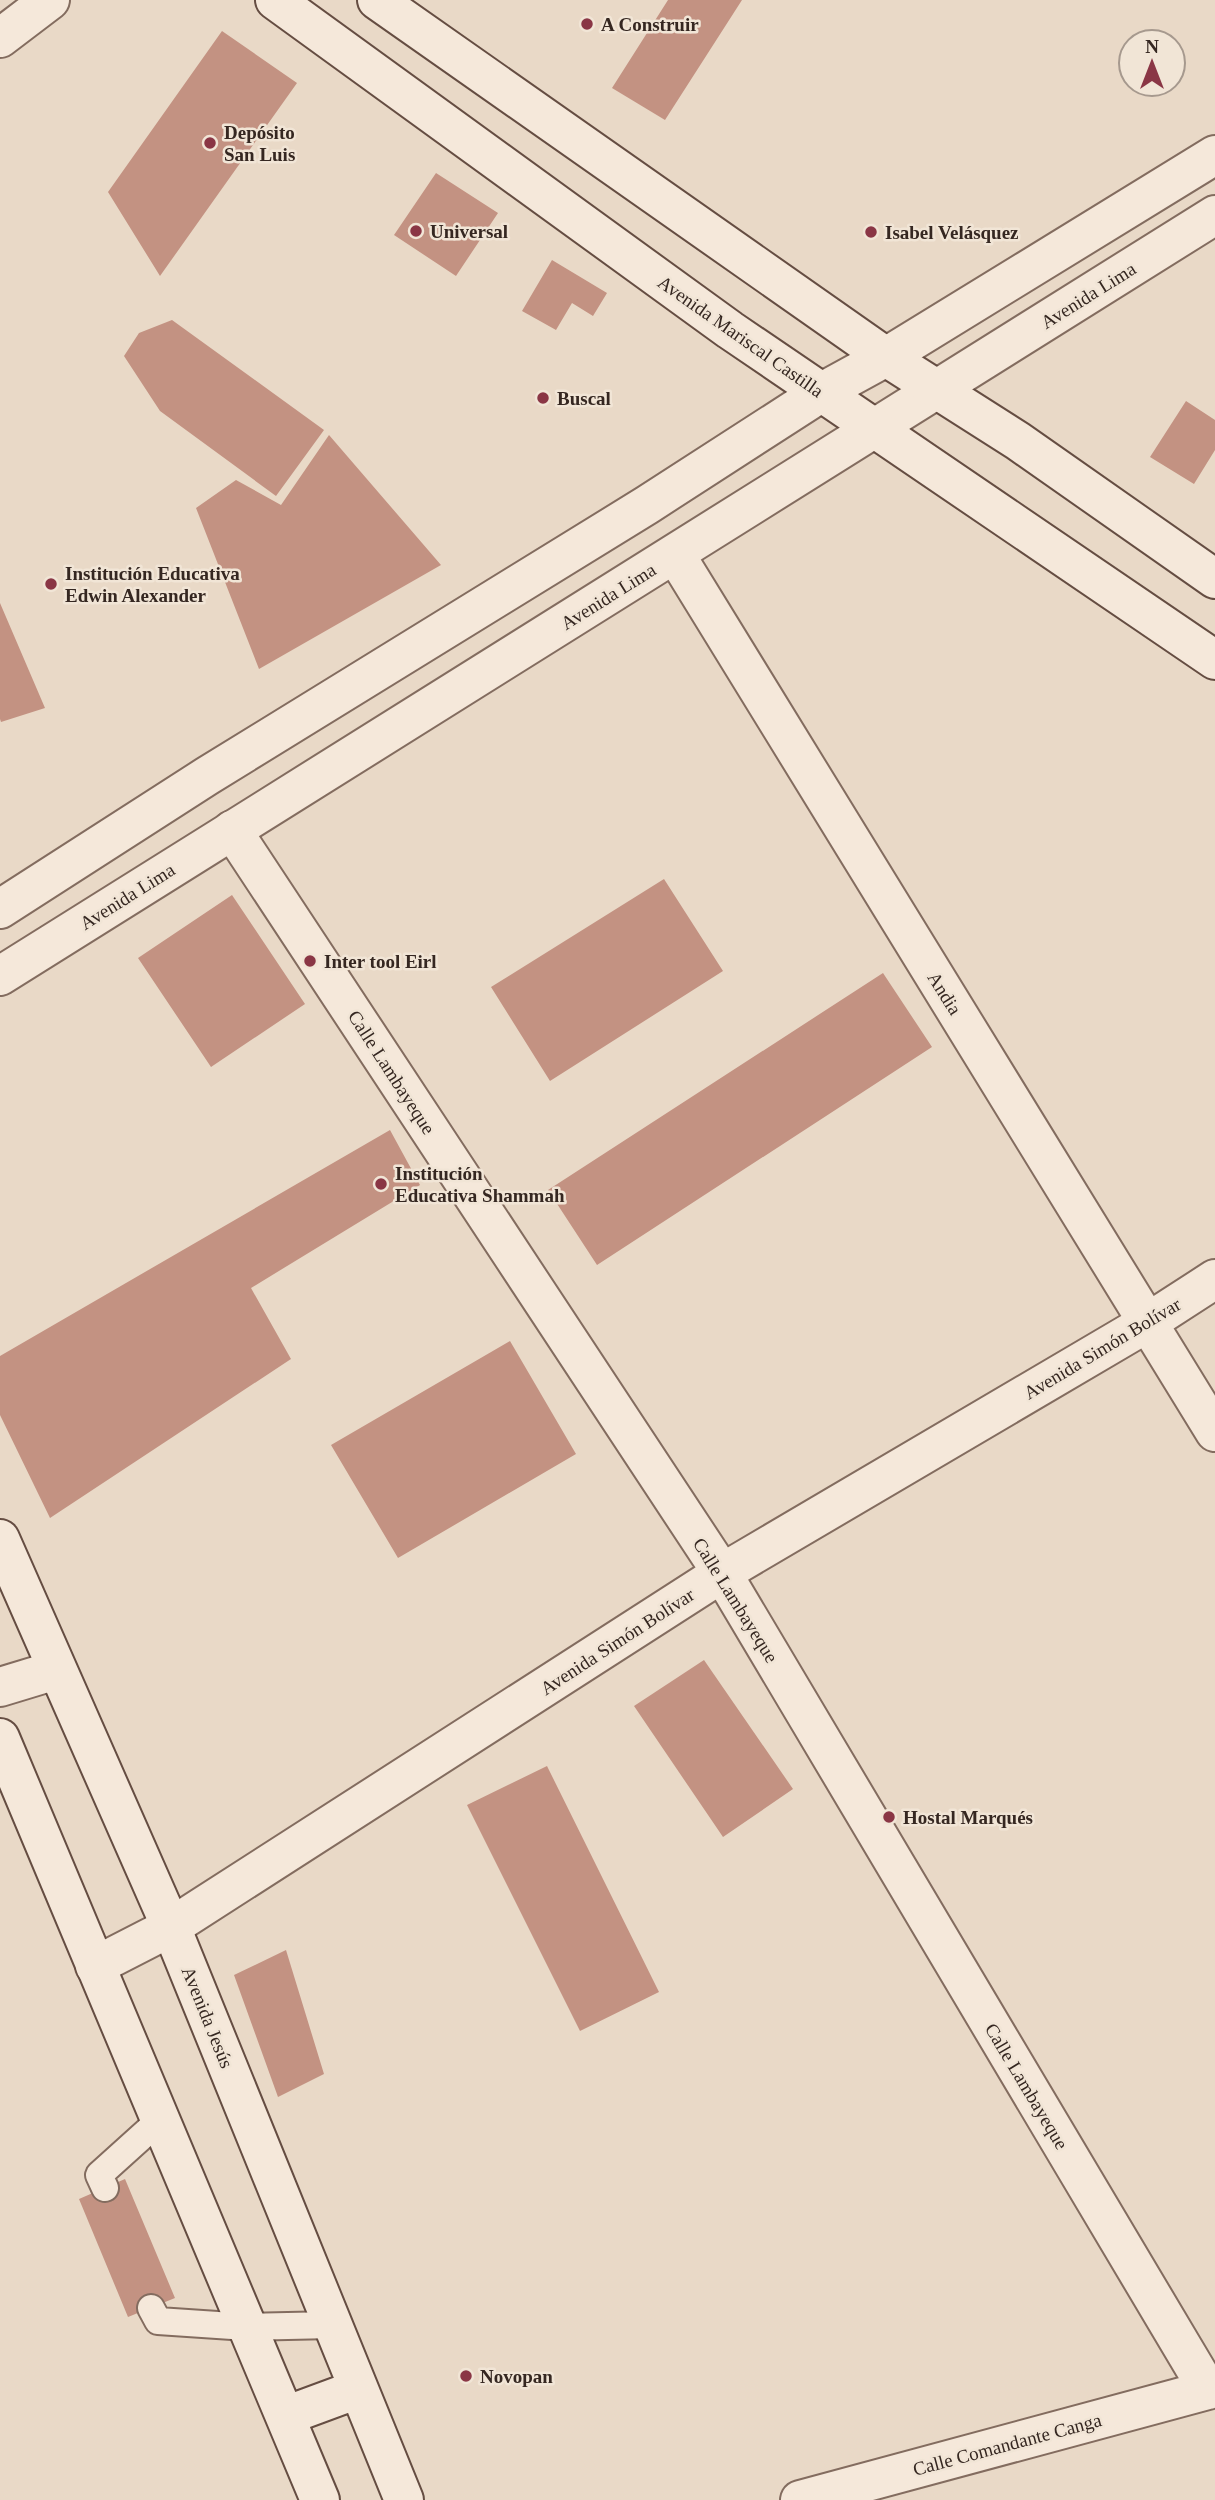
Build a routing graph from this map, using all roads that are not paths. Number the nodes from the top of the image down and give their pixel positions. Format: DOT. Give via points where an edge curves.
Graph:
graph roads {
  1 [pos="50,0"];
  2 [pos="275,0"];
  3 [pos="377,0"];
  4 [pos="0,38"];
  5 [pos="1215,155"];
  6 [pos="1215,215"];
  7 [pos="886,357"];
  8 [pos="939,389"];
  9 [pos="822,392"];
  10 [pos="874,427"];
  11 [pos="675,554"];
  12 [pos="1215,579"];
  13 [pos="1215,660"];
  14 [pos="232,830"];
  15 [pos="0,909"];
  16 [pos="0,976"];
  17 [pos="1215,1279"];
  18 [pos="1147,1323"];
  19 [pos="1215,1432"];
  20 [pos="0,1539"];
  21 [pos="722,1573"];
  22 [pos="56,1670"];
  23 [pos="0,1687"];
  24 [pos="0,1738"];
  25 [pos="171,1927"];
  26 [pos="95,1966"];
  27 [pos="160,2120"];
  28 [pos="105,2188"];
  29 [pos="151,2308"];
  30 [pos="333,2325"];
  31 [pos="247,2327"];
  32 [pos="358,2389"];
  33 [pos="1211,2389"];
  34 [pos="285,2416"];
  35 [pos="320,2500"];
  36 [pos="404,2500"];
  37 [pos="800,2500"];
  1 -- 4 [label="street"];
  2 -- 9 [label="street, Avenida Mariscal Castilla"];
  3 -- 7 [label="street"];
  5 -- 7 [label="street"];
  6 -- 8 [label="street, Avenida Lima"];
  7 -- 8 [label="street"];
  7 -- 9 [label="street"];
  8 -- 10 [label="street, Avenida Lima"];
  8 -- 12 [label="street"];
  9 -- 10 [label="street, Avenida Mariscal Castilla"];
  9 -- 15 [label="street"];
  10 -- 11 [label="street, Avenida Lima"];
  10 -- 13 [label="street, Avenida Mariscal Castilla"];
  11 -- 14 [label="street, Avenida Lima"];
  11 -- 18 [label="street, Andia"];
  14 -- 16 [label="street, Avenida Lima"];
  14 -- 21 [label="street, Calle Lambayeque"];
  17 -- 18 [label="street, Avenida Simón Bolívar"];
  18 -- 19 [label="street, Andia"];
  18 -- 21 [label="street, Avenida Simón Bolívar"];
  20 -- 22 [label="street, Avenida Jesús"];
  21 -- 25 [label="street, Avenida Simón Bolívar"];
  21 -- 33 [label="street, Calle Lambayeque"];
  22 -- 23 [label="street"];
  22 -- 25 [label="street, Avenida Jesús"];
  24 -- 26 [label="street"];
  25 -- 26 [label="street, Avenida Simón Bolívar"];
  25 -- 30 [label="street, Avenida Jesús"];
  26 -- 27 [label="street"];
  27 -- 28 [label="lane" via="99,2175"];
  27 -- 31 [label="street"];
  29 -- 31 [label="lane" via="158,2321"];
  30 -- 31 [label="lane"];
  30 -- 32 [label="street, Avenida Jesús"];
  31 -- 34 [label="street"];
  32 -- 34 [label="street"];
  32 -- 36 [label="street, Avenida Jesús"];
  33 -- 37 [label="street, Calle Comandante Canga"];
  34 -- 35 [label="street"];
}
